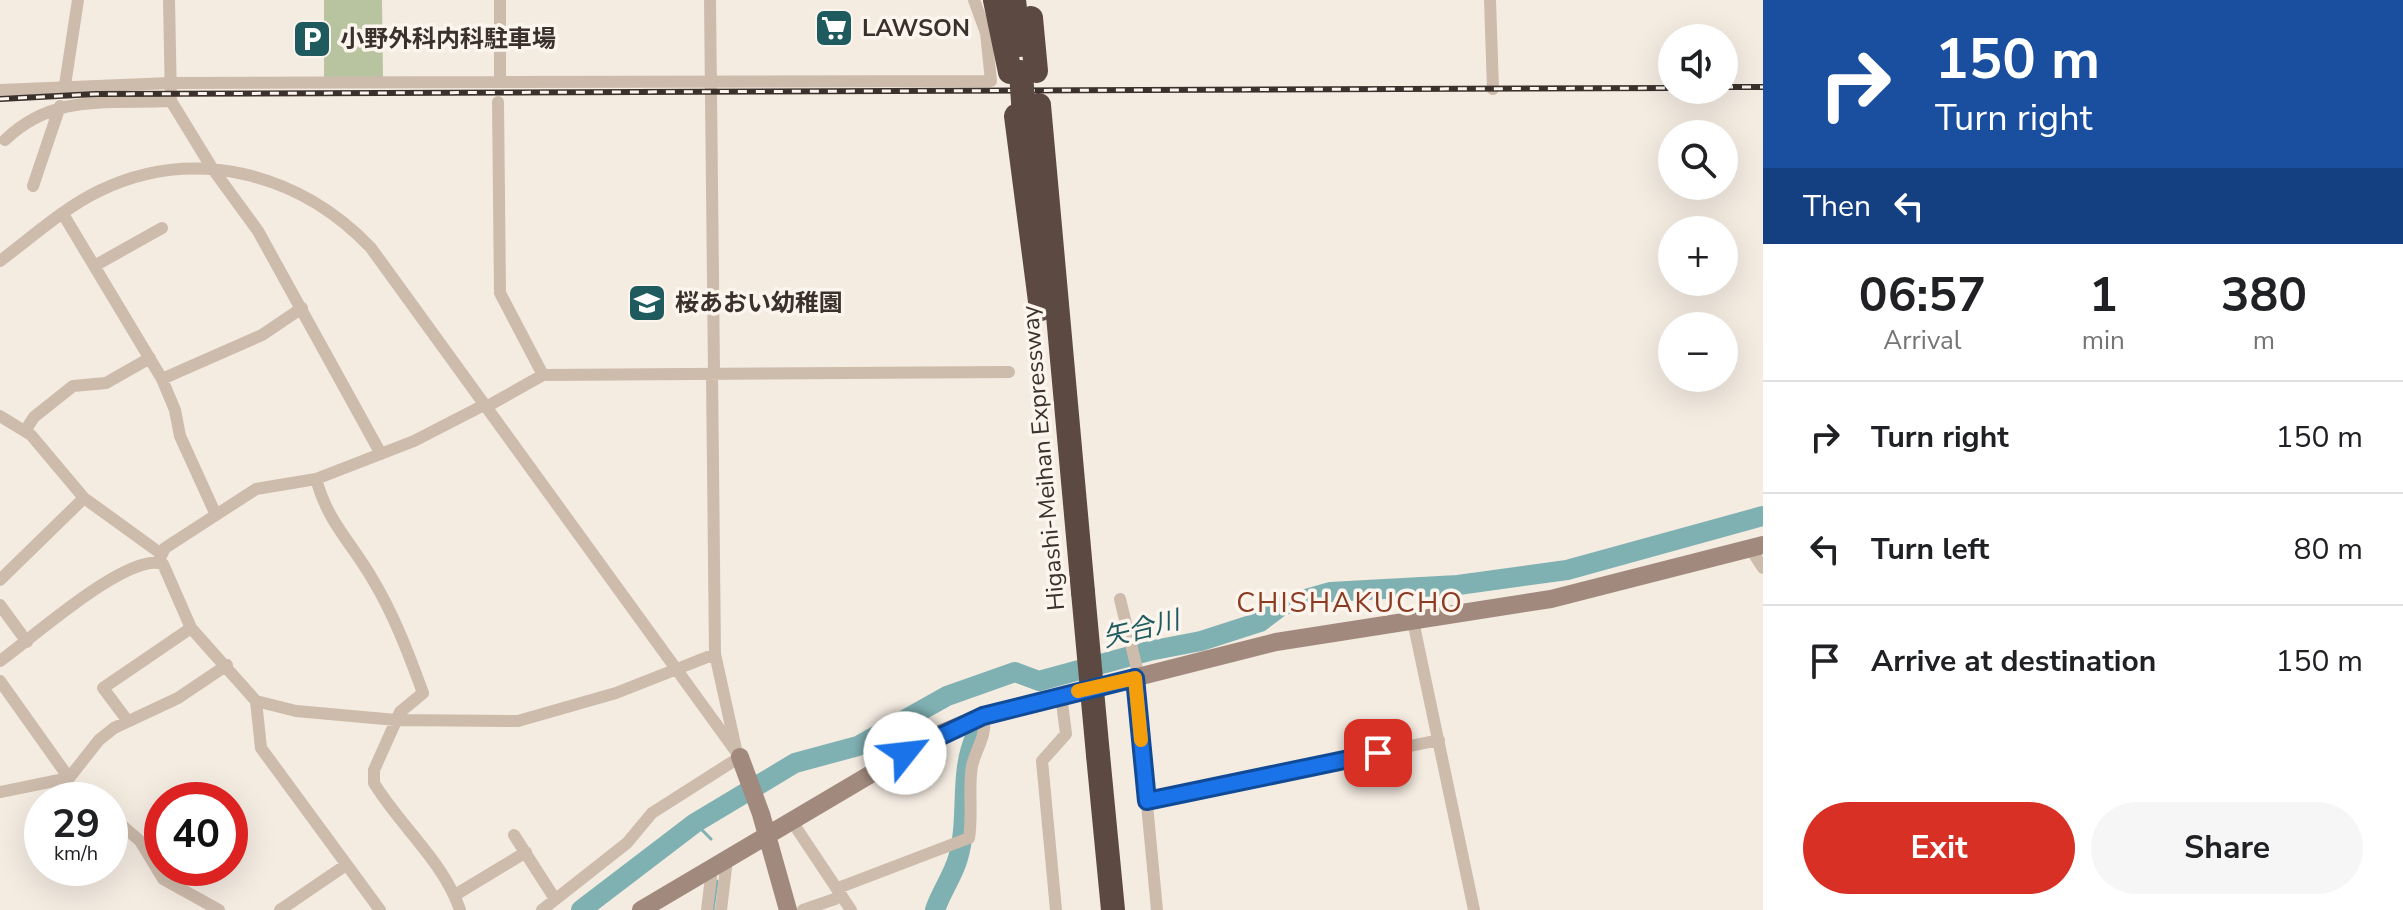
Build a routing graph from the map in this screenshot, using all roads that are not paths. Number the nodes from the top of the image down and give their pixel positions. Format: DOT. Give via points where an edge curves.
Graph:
graph roads {
  1 [pos="78,0"];
  2 [pos="169,0"];
  3 [pos="500,0"];
  4 [pos="710,0"];
  5 [pos="1490,0"];
  6 [pos="1009,1"];
  7 [pos="1022,72"];
  8 [pos="500,82"];
  9 [pos="712,82"];
  10 [pos="170,83"];
  11 [pos="65,85"];
  12 [pos="1493,89"];
  13 [pos="0,90"];
  14 [pos="171,101"];
  15 [pos="498,102"];
  16 [pos="60,106"];
  17 [pos="1026,112"];
  18 [pos="5,140"];
  19 [pos="212,168"];
  20 [pos="33,186"];
  21 [pos="63,214"];
  22 [pos="162,228"];
  23 [pos="0,261"];
  24 [pos="96,265"];
  25 [pos="302,308"];
  26 [pos="150,358"];
  27 [pos="1009,372"];
  28 [pos="713,373"];
  29 [pos="543,375"];
  30 [pos="162,379"];
  31 [pos="485,406"];
  32 [pos="0,416"];
  33 [pos="25,431"];
  34 [pos="381,454"];
  35 [pos="316,479"];
  36 [pos="84,498"];
  37 [pos="216,515"];
  38 [pos="1756,546"];
  39 [pos="159,558"];
  40 [pos="1763,568"];
  41 [pos="0,580"];
  42 [pos="1075,594"];
  43 [pos="1120,599"];
  44 [pos="0,605"];
  45 [pos="1413,621"];
  46 [pos="191,628"];
  47 [pos="27,642"];
  48 [pos="715,654"];
  49 [pos="0,661"];
  50 [pos="227,665"];
  51 [pos="674,671"];
  52 [pos="1137,675"];
  53 [pos="0,681"];
  54 [pos="1061,695"];
  55 [pos="256,701"];
  56 [pos="983,716"];
  57 [pos="127,720"];
  58 [pos="396,720"];
  59 [pos="1439,740"];
  60 [pos="738,755"];
  61 [pos="1090,757"];
  62 [pos="69,778"];
  63 [pos="0,792"];
  64 [pos="1147,801"];
  65 [pos="791,820"];
  66 [pos="128,831"];
  67 [pos="514,835"];
  68 [pos="765,837"];
  69 [pos="526,852"];
  70 [pos="720,864"];
  71 [pos="346,865"];
  72 [pos="839,891"];
  73 [pos="455,895"];
  74 [pos="555,899"];
  75 [pos="219,910"];
  76 [pos="280,910"];
  77 [pos="380,910"];
  78 [pos="460,910"];
  79 [pos="542,910"];
  80 [pos="641,910"];
  81 [pos="707,910"];
  82 [pos="721,910"];
  83 [pos="788,910"];
  84 [pos="803,910"];
  85 [pos="851,910"];
  86 [pos="1056,910"];
  87 [pos="1097,910"];
  88 [pos="1113,910"];
  89 [pos="1157,910"];
  90 [pos="1474,910"];
  1 -- 11 [label="street"];
  2 -- 10 [label="street"];
  3 -- 8 [label="street"];
  4 -- 9 [label="street"];
  5 -- 12 [label="street"];
  6 -- 7 [label="highway, Higashi-Meihan Expressway"];
  6 -- 7 [label="highway"];
  6 -- 9 [label="street" via="986,33 991,81"];
  7 -- 17 [label="highway, Higashi-Meihan Expressway"];
  8 -- 9 [label="street"];
  8 -- 10 [label="street"];
  9 -- 28 [label="street"];
  10 -- 11 [label="street"];
  10 -- 14 [label="street"];
  11 -- 13 [label="street"];
  14 -- 16 [label="street"];
  14 -- 19 [label="street"];
  15 -- 29 [label="street" via="500,293"];
  16 -- 18 [label="street" via="35,115"];
  16 -- 20 [label="street"];
  17 -- 42 [label="highway, Higashi-Meihan Expressway"];
  17 -- 42 [label="highway, Higashi-Meihan Expressway"];
  19 -- 21 [label="street" via="134,177"];
  19 -- 25 [label="street" via="258,231"];
  19 -- 31 [label="street" via="287,186 348,225 377,256"];
  21 -- 23 [label="street"];
  21 -- 24 [label="street"];
  22 -- 24 [label="street"];
  24 -- 26 [label="street"];
  25 -- 30 [label="street" via="262,335"];
  25 -- 34 [label="street"];
  26 -- 30 [label="street"];
  26 -- 33 [label="street" via="106,383 73,386 34,417"];
  27 -- 28 [label="street"];
  28 -- 29 [label="street"];
  28 -- 48 [label="street"];
  29 -- 31 [label="street"];
  30 -- 37 [label="street" via="180,436"];
  31 -- 34 [label="street"];
  31 -- 51 [label="street"];
  32 -- 33 [label="street"];
  33 -- 36 [label="street"];
  34 -- 35 [label="street"];
  35 -- 37 [label="street" via="264,486"];
  35 -- 58 [label="street" via="335,525 397,624 423,693"];
  36 -- 39 [label="street"];
  36 -- 41 [label="street"];
  37 -- 39 [label="street"];
  38 -- 40 [label="street"];
  38 -- 45 [label="street" via="1551,599"];
  39 -- 46 [label="street"];
  39 -- 47 [label="street" via="91,589"];
  42 -- 61 [label="highway, Higashi-Meihan Expressway, bridge"];
  43 -- 52 [label="street"];
  44 -- 47 [label="street"];
  45 -- 52 [label="street" via="1325,632"];
  45 -- 59 [label="street"];
  46 -- 50 [label="street"];
  46 -- 57 [label="street" via="103,688"];
  47 -- 49 [label="street"];
  48 -- 51 [label="street"];
  48 -- 60 [label="street"];
  50 -- 55 [label="street"];
  50 -- 57 [label="street" via="178,698"];
  51 -- 58 [label="street" via="518,721"];
  51 -- 60 [label="street"];
  52 -- 54 [label="street"];
  52 -- 64 [label="street"];
  53 -- 62 [label="street"];
  54 -- 56 [label="street"];
  54 -- 86 [label="street" via="1066,734 1042,761"];
  55 -- 58 [label="street" via="296,711"];
  55 -- 71 [label="street" via="261,748"];
  56 -- 65 [label="street" via="937,735"];
  56 -- 72 [label="street" via="986,727 971,771 969,838"];
  57 -- 62 [label="street" via="99,740"];
  58 -- 73 [label="street" via="374,770 374,783"];
  59 -- 64 [label="street"];
  59 -- 90 [label="street"];
  60 -- 68 [label="street"];
  60 -- 74 [label="street" via="652,813 627,843"];
  61 -- 87 [label="highway, Higashi-Meihan Expressway"];
  61 -- 88 [label="highway, Higashi-Meihan Expressway"];
  62 -- 63 [label="street"];
  64 -- 89 [label="street"];
  65 -- 68 [label="street"];
  65 -- 72 [label="street"];
  66 -- 75 [label="street" via="163,879"];
  67 -- 69 [label="street"];
  68 -- 70 [label="street"];
  68 -- 83 [label="street"];
  69 -- 73 [label="street"];
  69 -- 74 [label="street"];
  70 -- 80 [label="street"];
  70 -- 81 [label="street"];
  70 -- 82 [label="street"];
  71 -- 76 [label="street"];
  71 -- 77 [label="street"];
  72 -- 84 [label="street"];
  72 -- 85 [label="street"];
  73 -- 78 [label="street"];
  74 -- 79 [label="street"];
}
